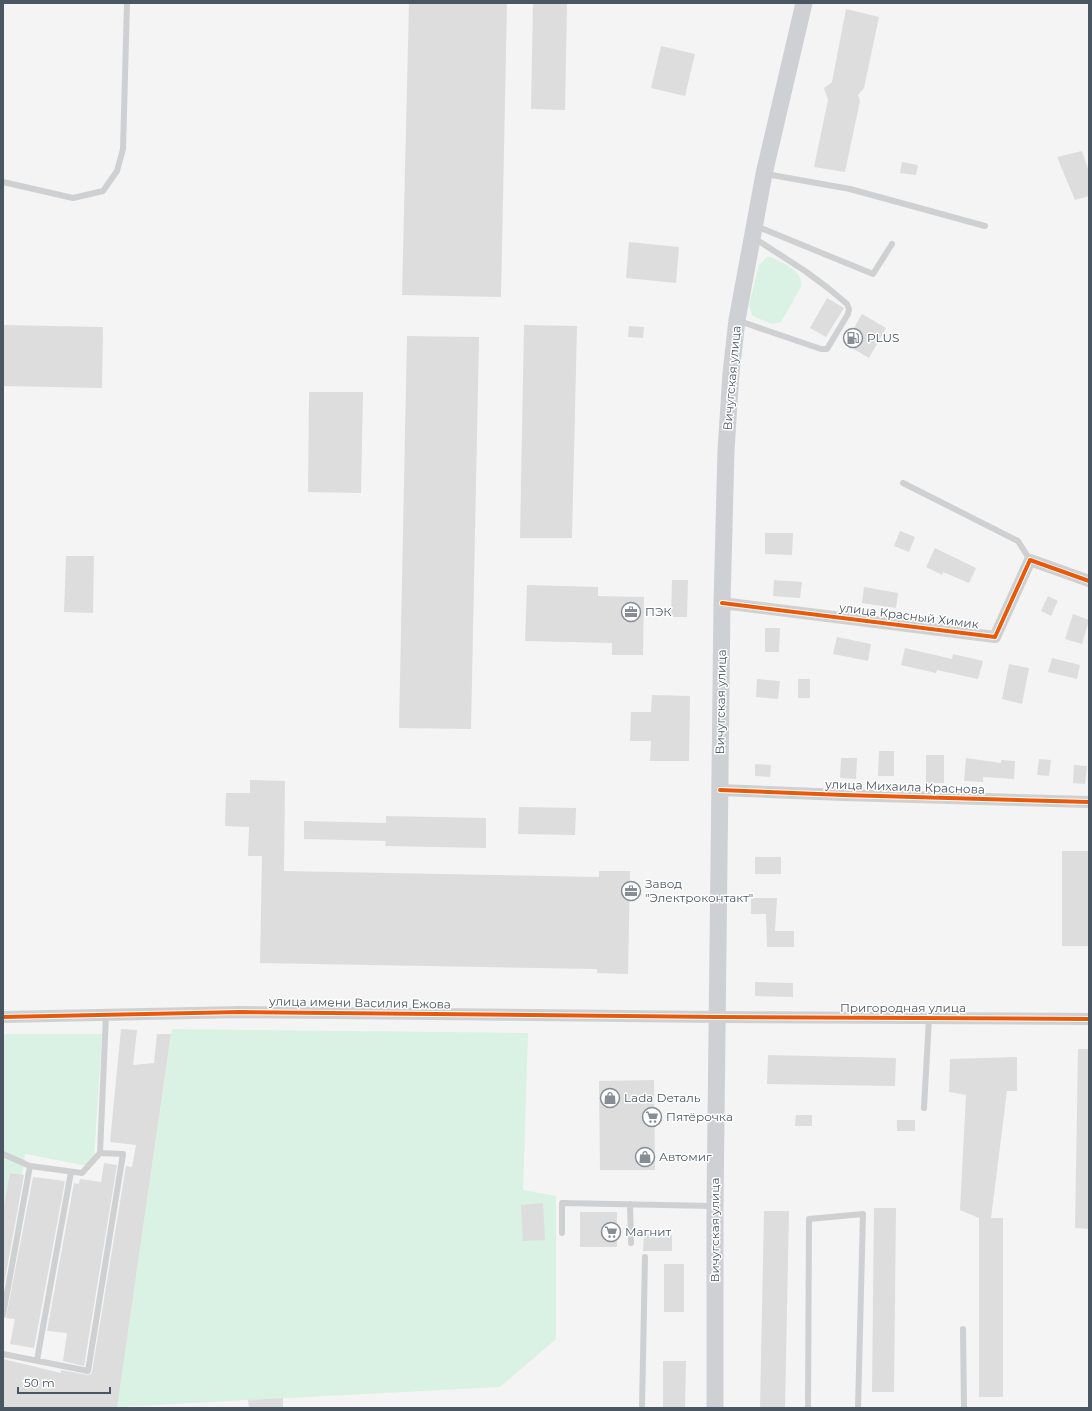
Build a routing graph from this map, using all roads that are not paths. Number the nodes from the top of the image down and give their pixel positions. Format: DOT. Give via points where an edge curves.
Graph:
graph roads {
  1 [pos="127,3"];
  2 [pos="804,3"];
  3 [pos="764,174"];
  4 [pos="3,182"];
  5 [pos="985,226"];
  6 [pos="754,231"];
  7 [pos="892,244"];
  8 [pos="737,320"];
  9 [pos="902,483"];
  10 [pos="1030,560"];
  11 [pos="1089,581"];
  12 [pos="722,602"];
  13 [pos="720,790"];
  14 [pos="1089,802"];
  15 [pos="106,1015"];
  16 [pos="3,1017"];
  17 [pos="717,1018"];
  18 [pos="929,1018"];
  19 [pos="1089,1019"];
  20 [pos="924,1108"];
  21 [pos="100,1153"];
  22 [pos="3,1154"];
  23 [pos="30,1166"];
  24 [pos="71,1172"];
  25 [pos="630,1204"];
  26 [pos="715,1206"];
  27 [pos="562,1233"];
  28 [pos="631,1243"];
  29 [pos="645,1257"];
  30 [pos="3,1316"];
  31 [pos="963,1329"];
  32 [pos="3,1354"];
  33 [pos="37,1360"];
  34 [pos="642,1408"];
  35 [pos="715,1408"];
  36 [pos="808,1408"];
  37 [pos="858,1408"];
  38 [pos="964,1408"];
  1 -- 4 [label="lane" via="123,149 117,171 103,191 73,198"];
  2 -- 3 [label="main road, Вичугская улица"];
  3 -- 5 [label="lane" via="850,189"];
  3 -- 6 [label="main road, Вичугская улица"];
  6 -- 7 [label="lane" via="873,274"];
  6 -- 8 [label="main road, Вичугская улица"];
  6 -- 8 [label="lane" via="828,288 847,304 849,310 827,349"];
  8 -- 12 [label="main road, Вичугская улица" via="727,435"];
  9 -- 10 [label="lane" via="1018,542"];
  10 -- 11 [label="street"];
  10 -- 12 [label="street, улица Красный Химик" via="995,637"];
  12 -- 13 [label="main road, Вичугская улица"];
  13 -- 14 [label="street, улица Михаила Краснова"];
  13 -- 17 [label="main road, Вичугская улица"];
  15 -- 16 [label="street, улица имени Василия Ежова"];
  15 -- 17 [label="street, улица имени Василия Ежова" via="240,1012"];
  15 -- 21 [label="lane"];
  17 -- 18 [label="street, Пригородная улица"];
  17 -- 26 [label="main road, Вичугская улица"];
  18 -- 19 [label="street, Пригородная улица"];
  18 -- 20 [label="lane"];
  21 -- 24 [label="lane" via="82,1173"];
  21 -- 33 [label="lane" via="123,1154 88,1371"];
  22 -- 23 [label="lane"];
  23 -- 24 [label="lane"];
  23 -- 30 [label="lane"];
  24 -- 33 [label="lane"];
  25 -- 26 [label="lane"];
  25 -- 27 [label="lane" via="562,1203"];
  25 -- 28 [label="lane"];
  26 -- 35 [label="main road, Вичугская улица"];
  29 -- 34 [label="lane"];
  31 -- 38 [label="lane"];
  32 -- 33 [label="lane"];
  36 -- 37 [label="lane" via="809,1219 863,1214"];
}
